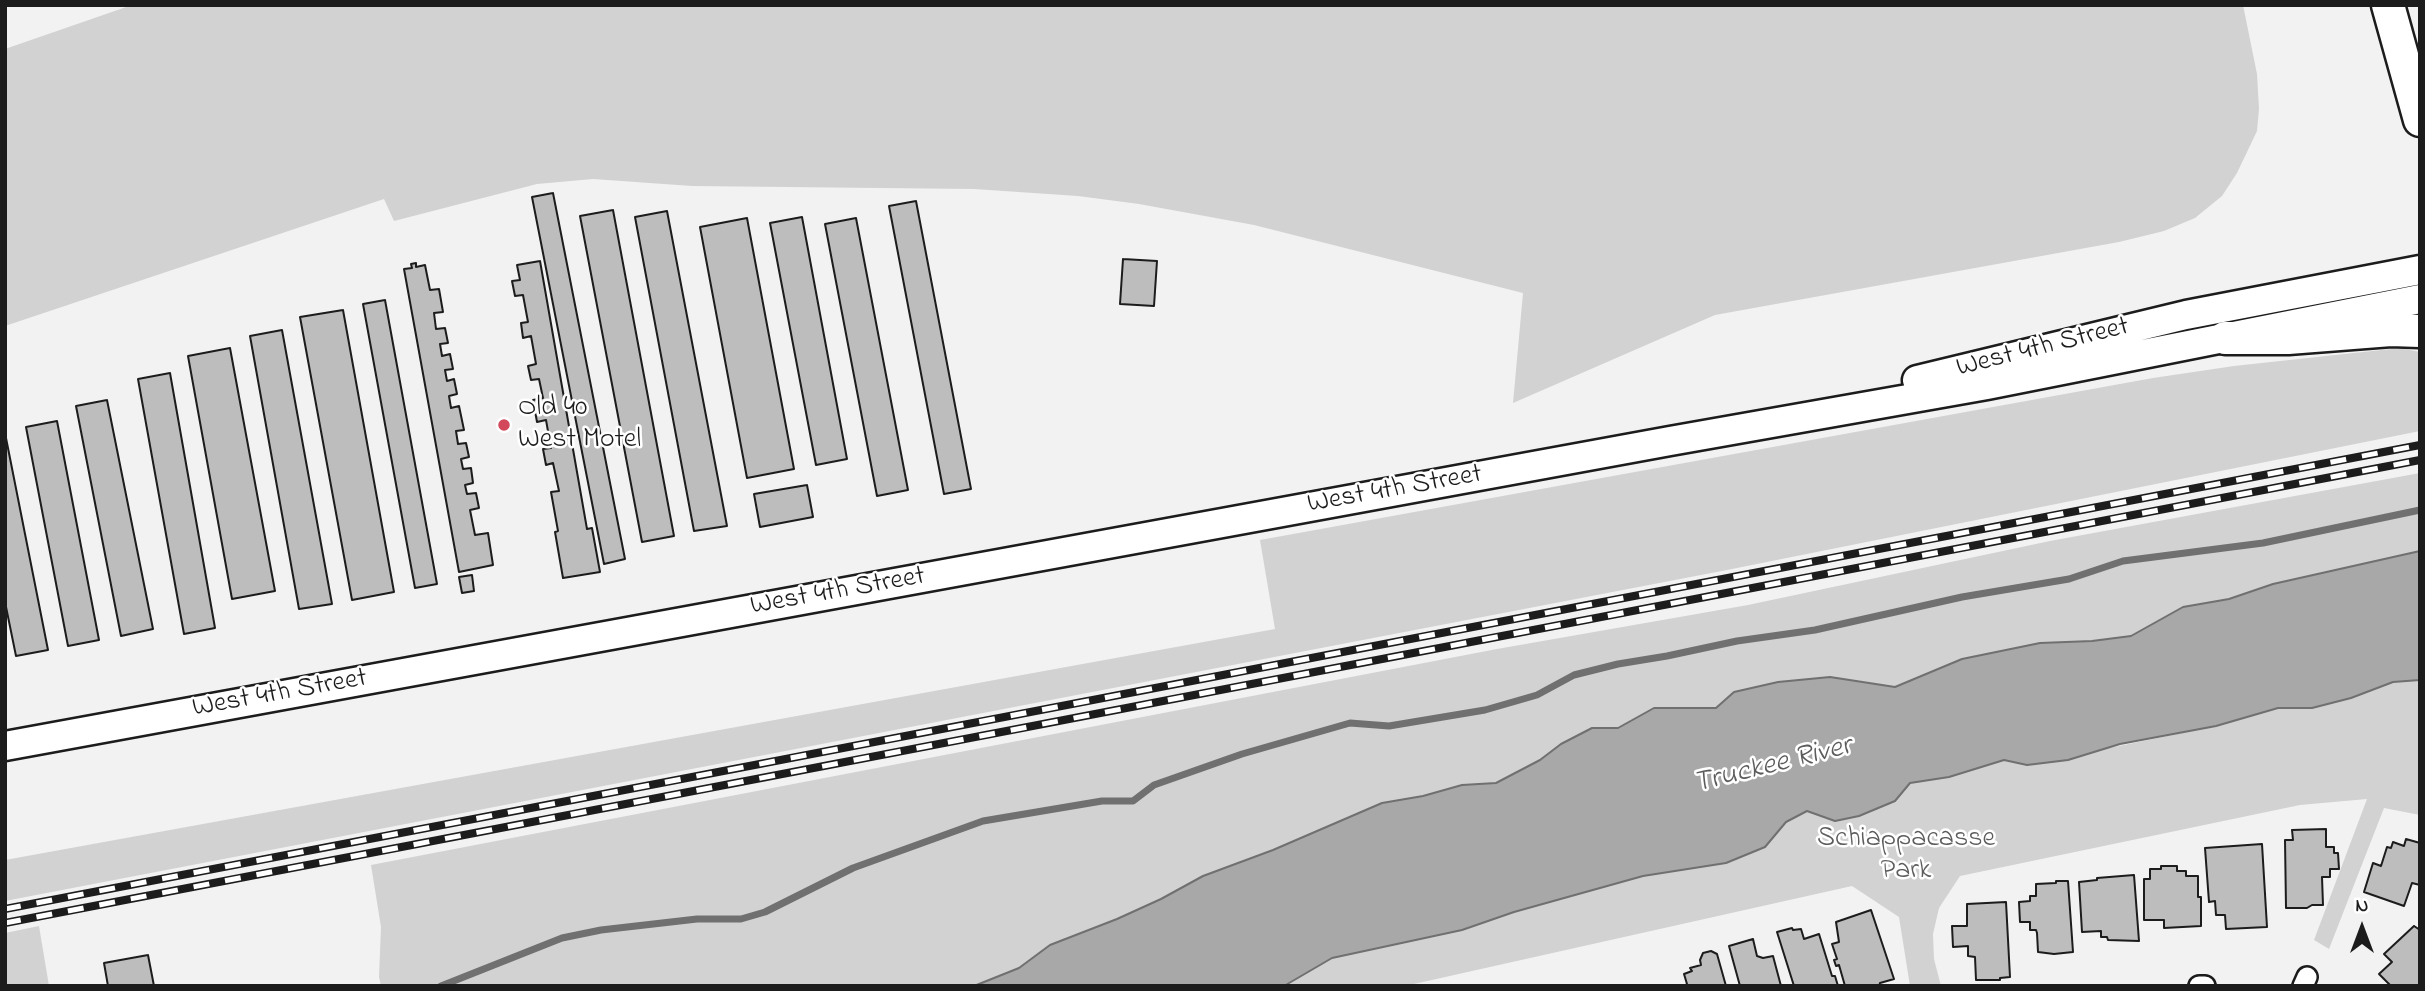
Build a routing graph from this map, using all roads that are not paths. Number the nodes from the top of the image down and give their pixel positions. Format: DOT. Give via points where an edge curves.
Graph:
graph roads {
  1 [pos="2388,5"];
  2 [pos="2420,120"];
  3 [pos="2420,270"];
  4 [pos="2420,299"];
  5 [pos="2420,331"];
  6 [pos="2225,338"];
  7 [pos="1670,441"];
  8 [pos="5,746"];
  9 [pos="2199,986"];
  10 [pos="2205,986"];
  1 -- 2 [label="main road"];
  3 -- 7 [label="main road, West 4th Street" via="2186,315"];
  4 -- 6 [label="main road, West 4th Street"];
  5 -- 6 [label="main road"];
  6 -- 7 [label="main road, West 4th Street"];
  7 -- 8 [label="main road, West 4th Street"];
  9 -- 10 [label="street"];
}
